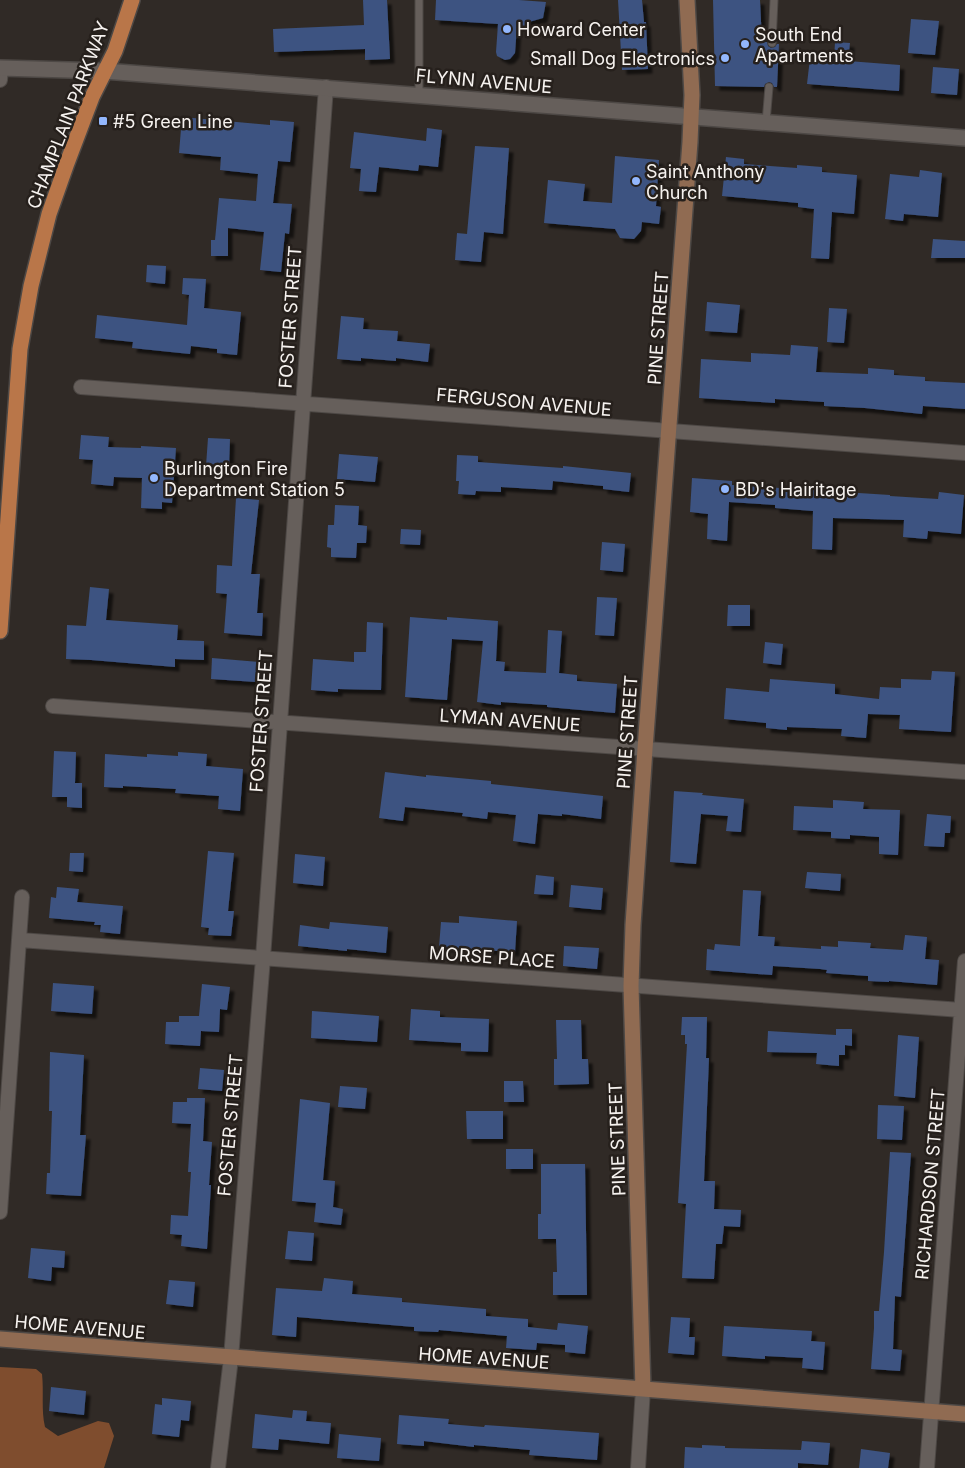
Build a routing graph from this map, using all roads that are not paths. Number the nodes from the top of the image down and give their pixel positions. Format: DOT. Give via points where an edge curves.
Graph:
graph roads {
  1 [pos="132,0"];
  2 [pos="419,0"];
  3 [pos="687,0"];
  4 [pos="774,0"];
  5 [pos="772,43"];
  6 [pos="104,71"];
  7 [pos="0,72"];
  8 [pos="326,87"];
  9 [pos="769,87"];
  10 [pos="419,95"];
  11 [pos="692,116"];
  12 [pos="766,122"];
  13 [pos="965,138"];
  14 [pos="81,387"];
  15 [pos="303,403"];
  16 [pos="668,432"];
  17 [pos="965,453"];
  18 [pos="0,631"];
  19 [pos="53,706"];
  20 [pos="280,722"];
  21 [pos="644,749"];
  22 [pos="965,772"];
  23 [pos="22,897"];
  24 [pos="20,940"];
  25 [pos="262,958"];
  26 [pos="965,961"];
  27 [pos="631,986"];
  28 [pos="961,1010"];
  29 [pos="961,1091"];
  30 [pos="0,1212"];
  31 [pos="0,1339"];
  32 [pos="231,1358"];
  33 [pos="643,1389"];
  34 [pos="931,1411"];
  35 [pos="965,1414"];
  36 [pos="218,1468"];
  37 [pos="638,1468"];
  38 [pos="927,1468"];
  1 -- 6 [label="main road, CHAMPLAIN PARKWAY" via="115,51"];
  2 -- 10 [label="lane"];
  3 -- 11 [label="main road, PINE STREET"];
  4 -- 5 [label="lane"];
  6 -- 7 [label="street, FLYNN AVENUE"];
  6 -- 8 [label="street, FLYNN AVENUE"];
  6 -- 18 [label="main road, CHAMPLAIN PARKWAY" via="49,214 30,286 20,349"];
  8 -- 10 [label="street, FLYNN AVENUE"];
  8 -- 15 [label="street, FOSTER STREET"];
  9 -- 12 [label="lane"];
  10 -- 11 [label="street, FLYNN AVENUE"];
  11 -- 12 [label="street, FLYNN AVENUE"];
  11 -- 16 [label="main road, PINE STREET"];
  12 -- 13 [label="street, FLYNN AVENUE"];
  14 -- 15 [label="street, FERGUSON AVENUE"];
  15 -- 16 [label="street, FERGUSON AVENUE"];
  15 -- 20 [label="street, FOSTER STREET"];
  16 -- 17 [label="street, FERGUSON AVENUE"];
  16 -- 21 [label="main road, PINE STREET"];
  19 -- 20 [label="street, LYMAN AVENUE"];
  20 -- 21 [label="street, LYMAN AVENUE"];
  20 -- 25 [label="street, FOSTER STREET"];
  21 -- 22 [label="street, LYMAN AVENUE"];
  21 -- 27 [label="main road, PINE STREET"];
  23 -- 24 [label="street"];
  24 -- 25 [label="street, MORSE PLACE"];
  24 -- 30 [label="street"];
  25 -- 27 [label="street, MORSE PLACE"];
  25 -- 32 [label="street, FOSTER STREET"];
  26 -- 28 [label="street, RICHARDSON STREET"];
  27 -- 28 [label="street, MORSE PLACE"];
  27 -- 33 [label="main road, PINE STREET"];
  28 -- 29 [label="street, RICHARDSON STREET"];
  29 -- 34 [label="street, RICHARDSON STREET"];
  31 -- 32 [label="main road, HOME AVENUE"];
  32 -- 33 [label="main road, HOME AVENUE"];
  32 -- 36 [label="street, FOSTER STREET"];
  33 -- 34 [label="main road, HOME AVENUE"];
  33 -- 37 [label="street, PINE STREET"];
  34 -- 35 [label="main road, HOME AVENUE"];
  34 -- 38 [label="street, RICHARDSON STREET"];
}
